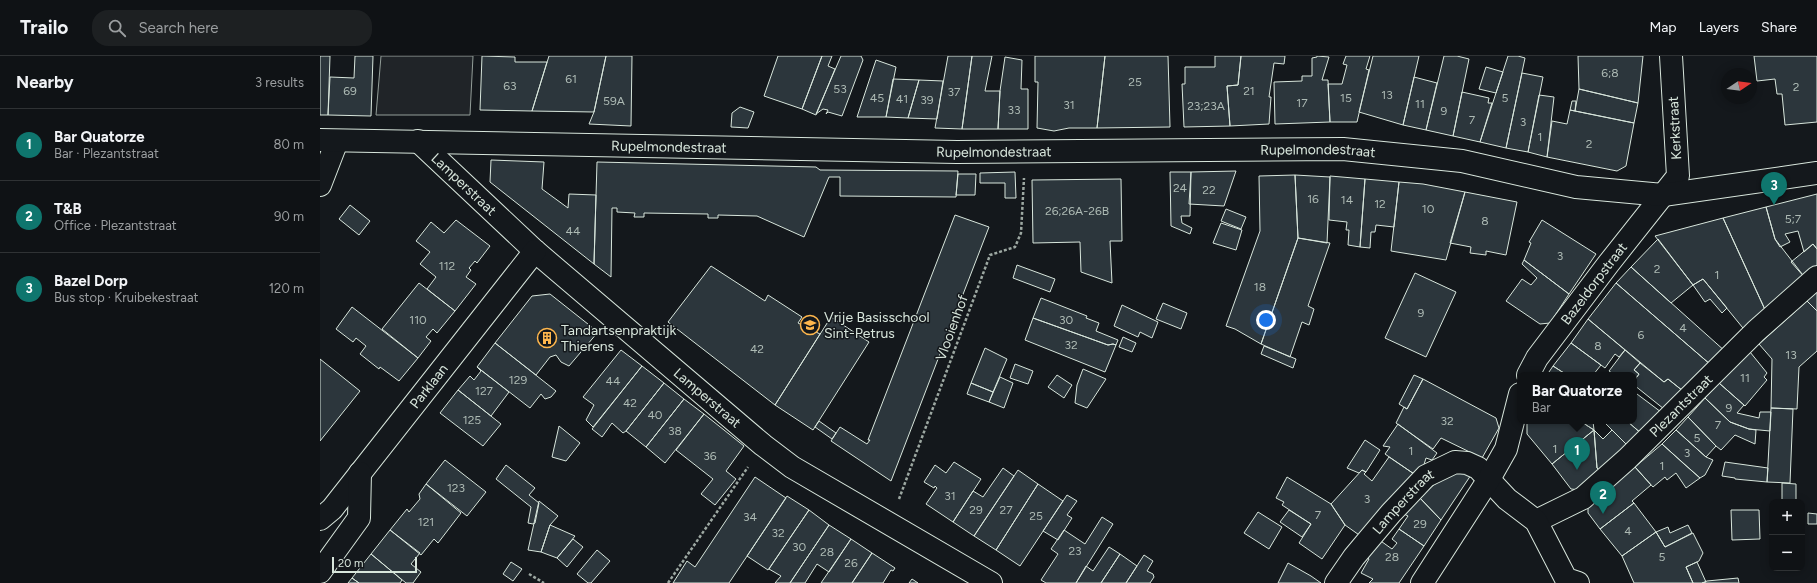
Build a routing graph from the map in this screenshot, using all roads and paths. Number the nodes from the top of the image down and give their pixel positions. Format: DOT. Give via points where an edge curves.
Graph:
graph roads {
  1 [pos="1671,56"];
  2 [pos="328,140"];
  3 [pos="418,141"];
  4 [pos="1026,151"];
  5 [pos="1817,173"];
  6 [pos="320,185"];
  7 [pos="1663,195"];
  8 [pos="535,251"];
  9 [pos="1817,277"];
  10 [pos="1529,372"];
  11 [pos="1517,406"];
  12 [pos="763,445"];
  13 [pos="360,473"];
  14 [pos="1490,479"];
  15 [pos="320,519"];
  16 [pos="1536,521"];
  17 [pos="890,524"];
  18 [pos="320,572"];
  19 [pos="529,574"];
  20 [pos="544,583"];
  21 [pos="668,583"];
  22 [pos="991,583"];
  23 [pos="1336,583"];
  24 [pos="1422,583"];
  25 [pos="1578,583"];
  1 -- 7 [label="street, Kerkstraat" via="1678,176"];
  2 -- 3 [label="street, Rupelmondestraat"];
  2 -- 6 [label="street"];
  3 -- 4 [label="street, Rupelmondestraat" via="949,152"];
  3 -- 8 [label="street, Lamperstraat"];
  4 -- 7 [label="street, Rupelmondestraat" via="1343,149 1462,161 1576,187"];
  4 -- 17 [label="path, Vlooienhof" via="1021,233 1015,247 990,255"];
  5 -- 7 [label="street, Rupelmondestraat"];
  7 -- 10 [label="street, Bazeldorpstraat" via="1536,358"];
  8 -- 12 [label="street, Lamperstraat"];
  8 -- 13 [label="street, Parklaan"];
  9 -- 16 [label="street, Plezantstraat" via="1583,498"];
  11 -- 14 [label="street" via="1506,449"];
  12 -- 17 [label="street, Lamperstraat" via="792,467"];
  12 -- 21 [label="path"];
  13 -- 15 [label="street, Parklaan" via="332,509"];
  13 -- 18 [label="street" via="359,518"];
  14 -- 16 [label="street, Lamperstraat" via="1507,499"];
  14 -- 23 [label="street, Lamperstraat" via="1478,468 1461,462 1455,462 1426,476 1386,518"];
  14 -- 24 [label="street"];
  16 -- 25 [label="street" via="1566,579"];
  17 -- 22 [label="street, Lamperstraat"];
  19 -- 20 [label="path"];
}
